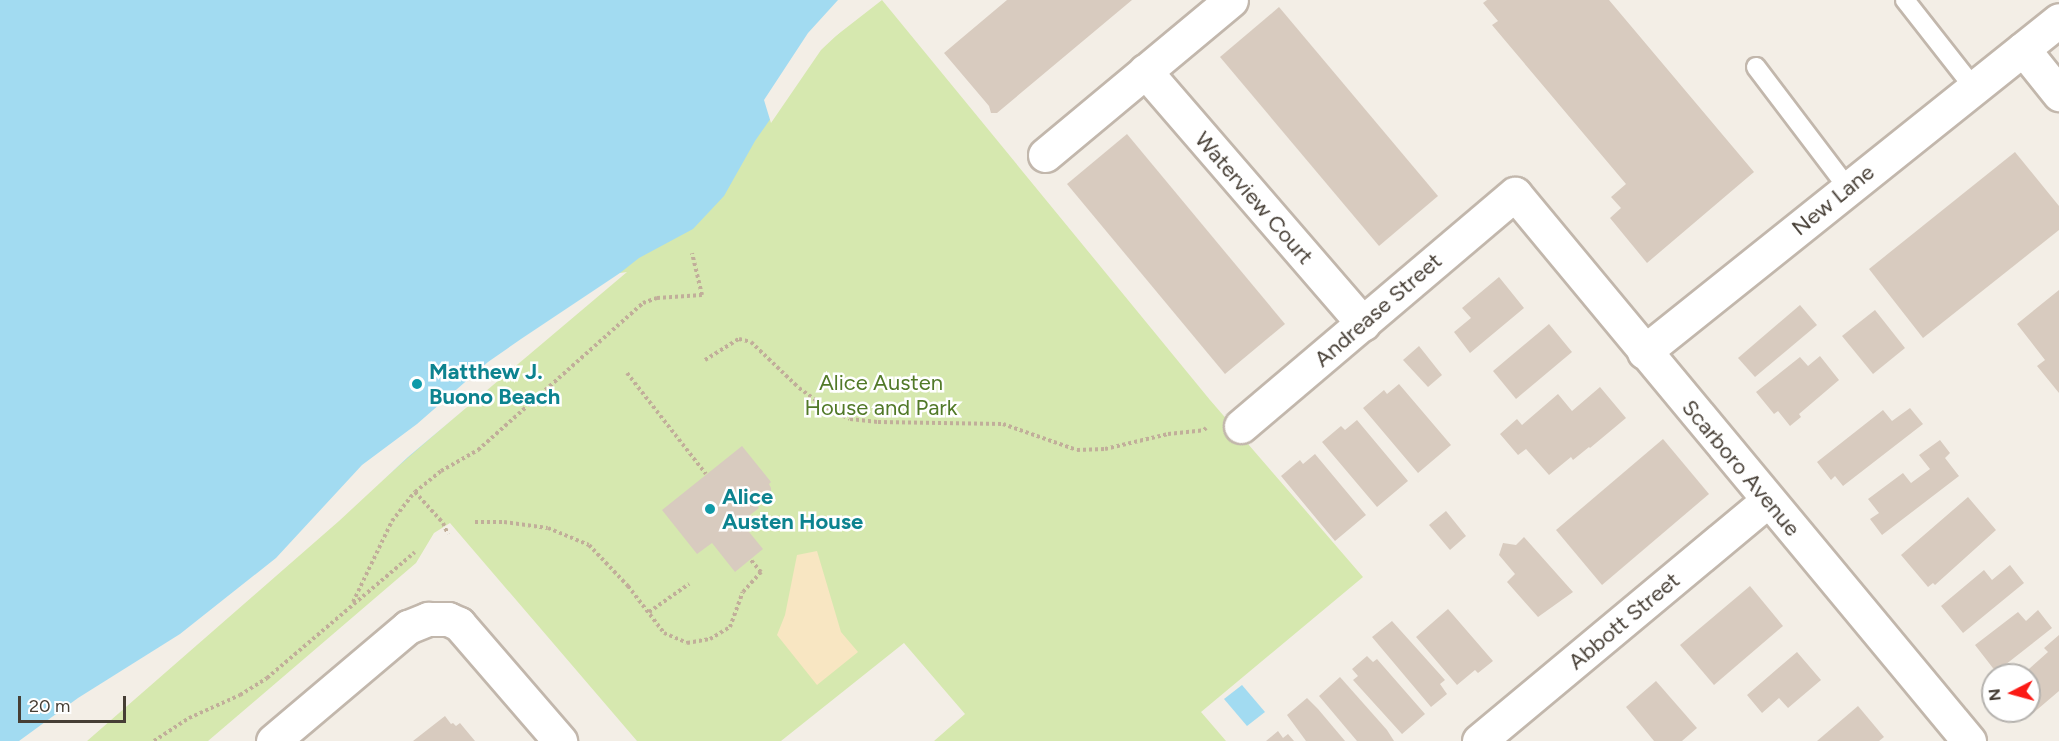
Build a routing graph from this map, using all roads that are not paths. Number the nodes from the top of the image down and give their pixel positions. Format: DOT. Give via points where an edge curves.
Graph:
graph roads {
  1 [pos="1231,0"];
  2 [pos="1905,0"];
  3 [pos="2059,21"];
  4 [pos="2023,50"];
  5 [pos="1756,67"];
  6 [pos="1145,71"];
  7 [pos="1974,88"];
  8 [pos="2059,94"];
  9 [pos="1045,154"];
  10 [pos="1848,189"];
  11 [pos="1515,194"];
  12 [pos="1363,324"];
  13 [pos="1644,352"];
  14 [pos="1226,424"];
  15 [pos="1768,500"];
  16 [pos="273,741"];
  17 [pos="560,741"];
  18 [pos="1479,741"];
  19 [pos="1969,741"];
  1 -- 6 [label="street"];
  2 -- 7 [label="lane"];
  3 -- 4 [label="street, New Lane"];
  4 -- 7 [label="street, New Lane"];
  4 -- 8 [label="street"];
  5 -- 10 [label="lane"];
  6 -- 9 [label="street"];
  6 -- 12 [label="street, Waterview Court"];
  7 -- 10 [label="street, New Lane"];
  10 -- 13 [label="street, New Lane"];
  11 -- 12 [label="street, Andrease Street"];
  11 -- 13 [label="street, Scarboro Avenue"];
  12 -- 14 [label="street, Andrease Street"];
  13 -- 15 [label="street, Scarboro Avenue"];
  15 -- 18 [label="street, Abbott Street"];
  15 -- 19 [label="street, Scarboro Avenue"];
  16 -- 17 [label="street" via="408,627 428,619 447,619 459,624"];
}
